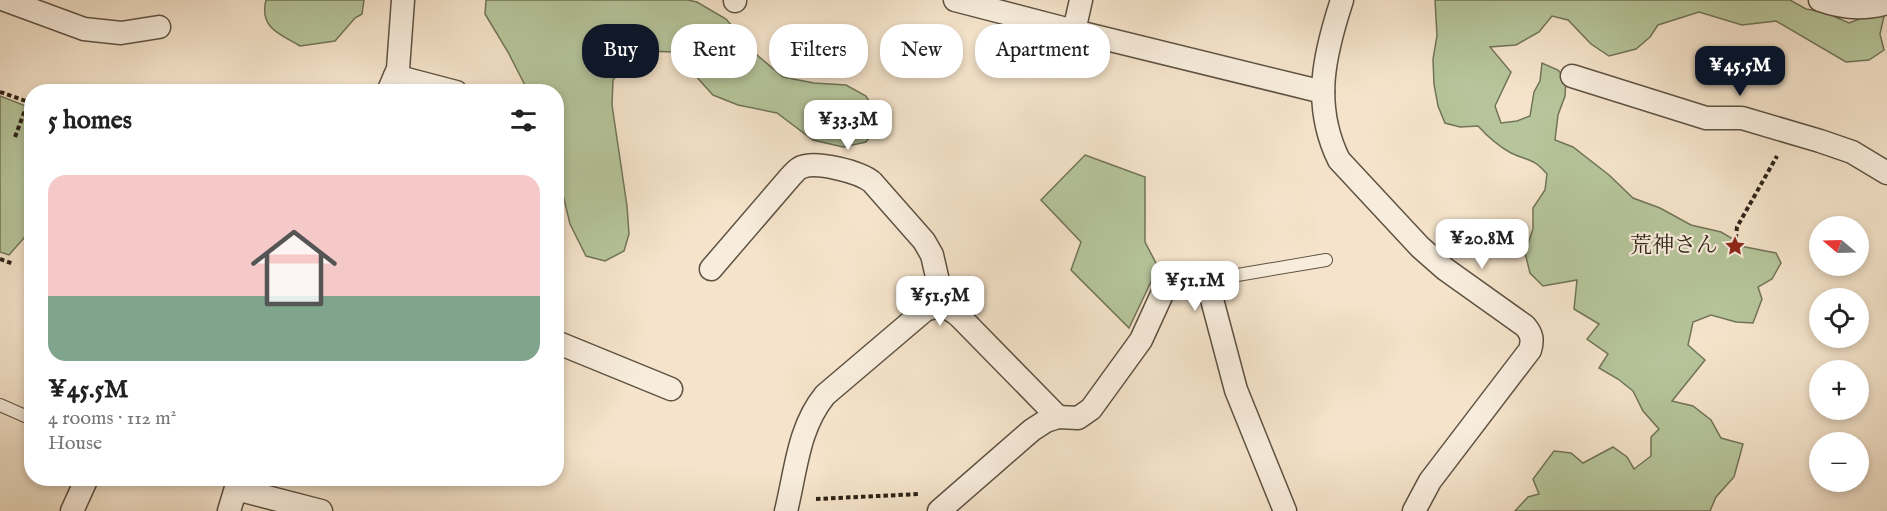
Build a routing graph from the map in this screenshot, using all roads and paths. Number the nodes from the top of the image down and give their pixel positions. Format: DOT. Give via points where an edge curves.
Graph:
graph roads {
  1 [pos="5,0"];
  2 [pos="403,0"];
  3 [pos="955,0"];
  4 [pos="1081,0"];
  5 [pos="1342,0"];
  6 [pos="1820,0"];
  7 [pos="1887,3"];
  8 [pos="1047,24"];
  9 [pos="1076,24"];
  10 [pos="159,27"];
  11 [pos="1110,40"];
  12 [pos="1572,76"];
  13 [pos="392,84"];
  14 [pos="0,92"];
  15 [pos="1323,92"];
  16 [pos="24,100"];
  17 [pos="24,116"];
  18 [pos="1791,132"];
  19 [pos="15,137"];
  20 [pos="1887,173"];
  21 [pos="1735,246"];
  22 [pos="0,259"];
  23 [pos="1326,260"];
  24 [pos="14,264"];
  25 [pos="711,269"];
  26 [pos="1205,285"];
  27 [pos="944,307"];
  28 [pos="564,345"];
  29 [pos="671,389"];
  30 [pos="0,405"];
  31 [pos="24,416"];
  32 [pos="1058,417"];
  33 [pos="83,486"];
  34 [pos="236,486"];
  35 [pos="243,486"];
  36 [pos="787,506"];
  37 [pos="946,506"];
  38 [pos="72,511"];
  39 [pos="229,511"];
  40 [pos="321,511"];
  41 [pos="1285,511"];
  42 [pos="1414,511"];
  1 -- 10 [label="street" via="84,29 121,33"];
  2 -- 13 [label="street" via="398,69"];
  3 -- 8 [label="street"];
  4 -- 9 [label="street"];
  5 -- 15 [label="street" via="1325,57"];
  6 -- 7 [label="street" via="1868,8"];
  11 -- 15 [label="street"];
  12 -- 18 [label="street" via="1706,118 1742,118"];
  14 -- 16 [label="path"];
  15 -- 42 [label="street" via="1325,123 1338,160 1420,247 1525,326 1533,340 1530,350 1430,481"];
  17 -- 19 [label="path"];
  18 -- 20 [label="street" via="1852,152"];
  18 -- 21 [label="path" via="1737,227"];
  22 -- 24 [label="path"];
  23 -- 26 [label="lane" via="1214,279"];
  25 -- 27 [label="street" via="790,176 801,167 813,165 855,173 872,182 924,241 932,255"];
  26 -- 32 [label="street" via="1189,279 1171,284 1160,298 1141,340 1091,409 1078,417"];
  26 -- 41 [label="street" via="1236,390"];
  27 -- 32 [label="street" via="960,317"];
  27 -- 36 [label="street" via="925,310 815,407 803,434"];
  28 -- 29 [label="street"];
  30 -- 31 [label="lane"];
  32 -- 37 [label="street" via="1032,430"];
  33 -- 38 [label="street"];
  34 -- 39 [label="street"];
  35 -- 40 [label="street"];
  36 -- 37 [label="path" via="942,493"];
}
